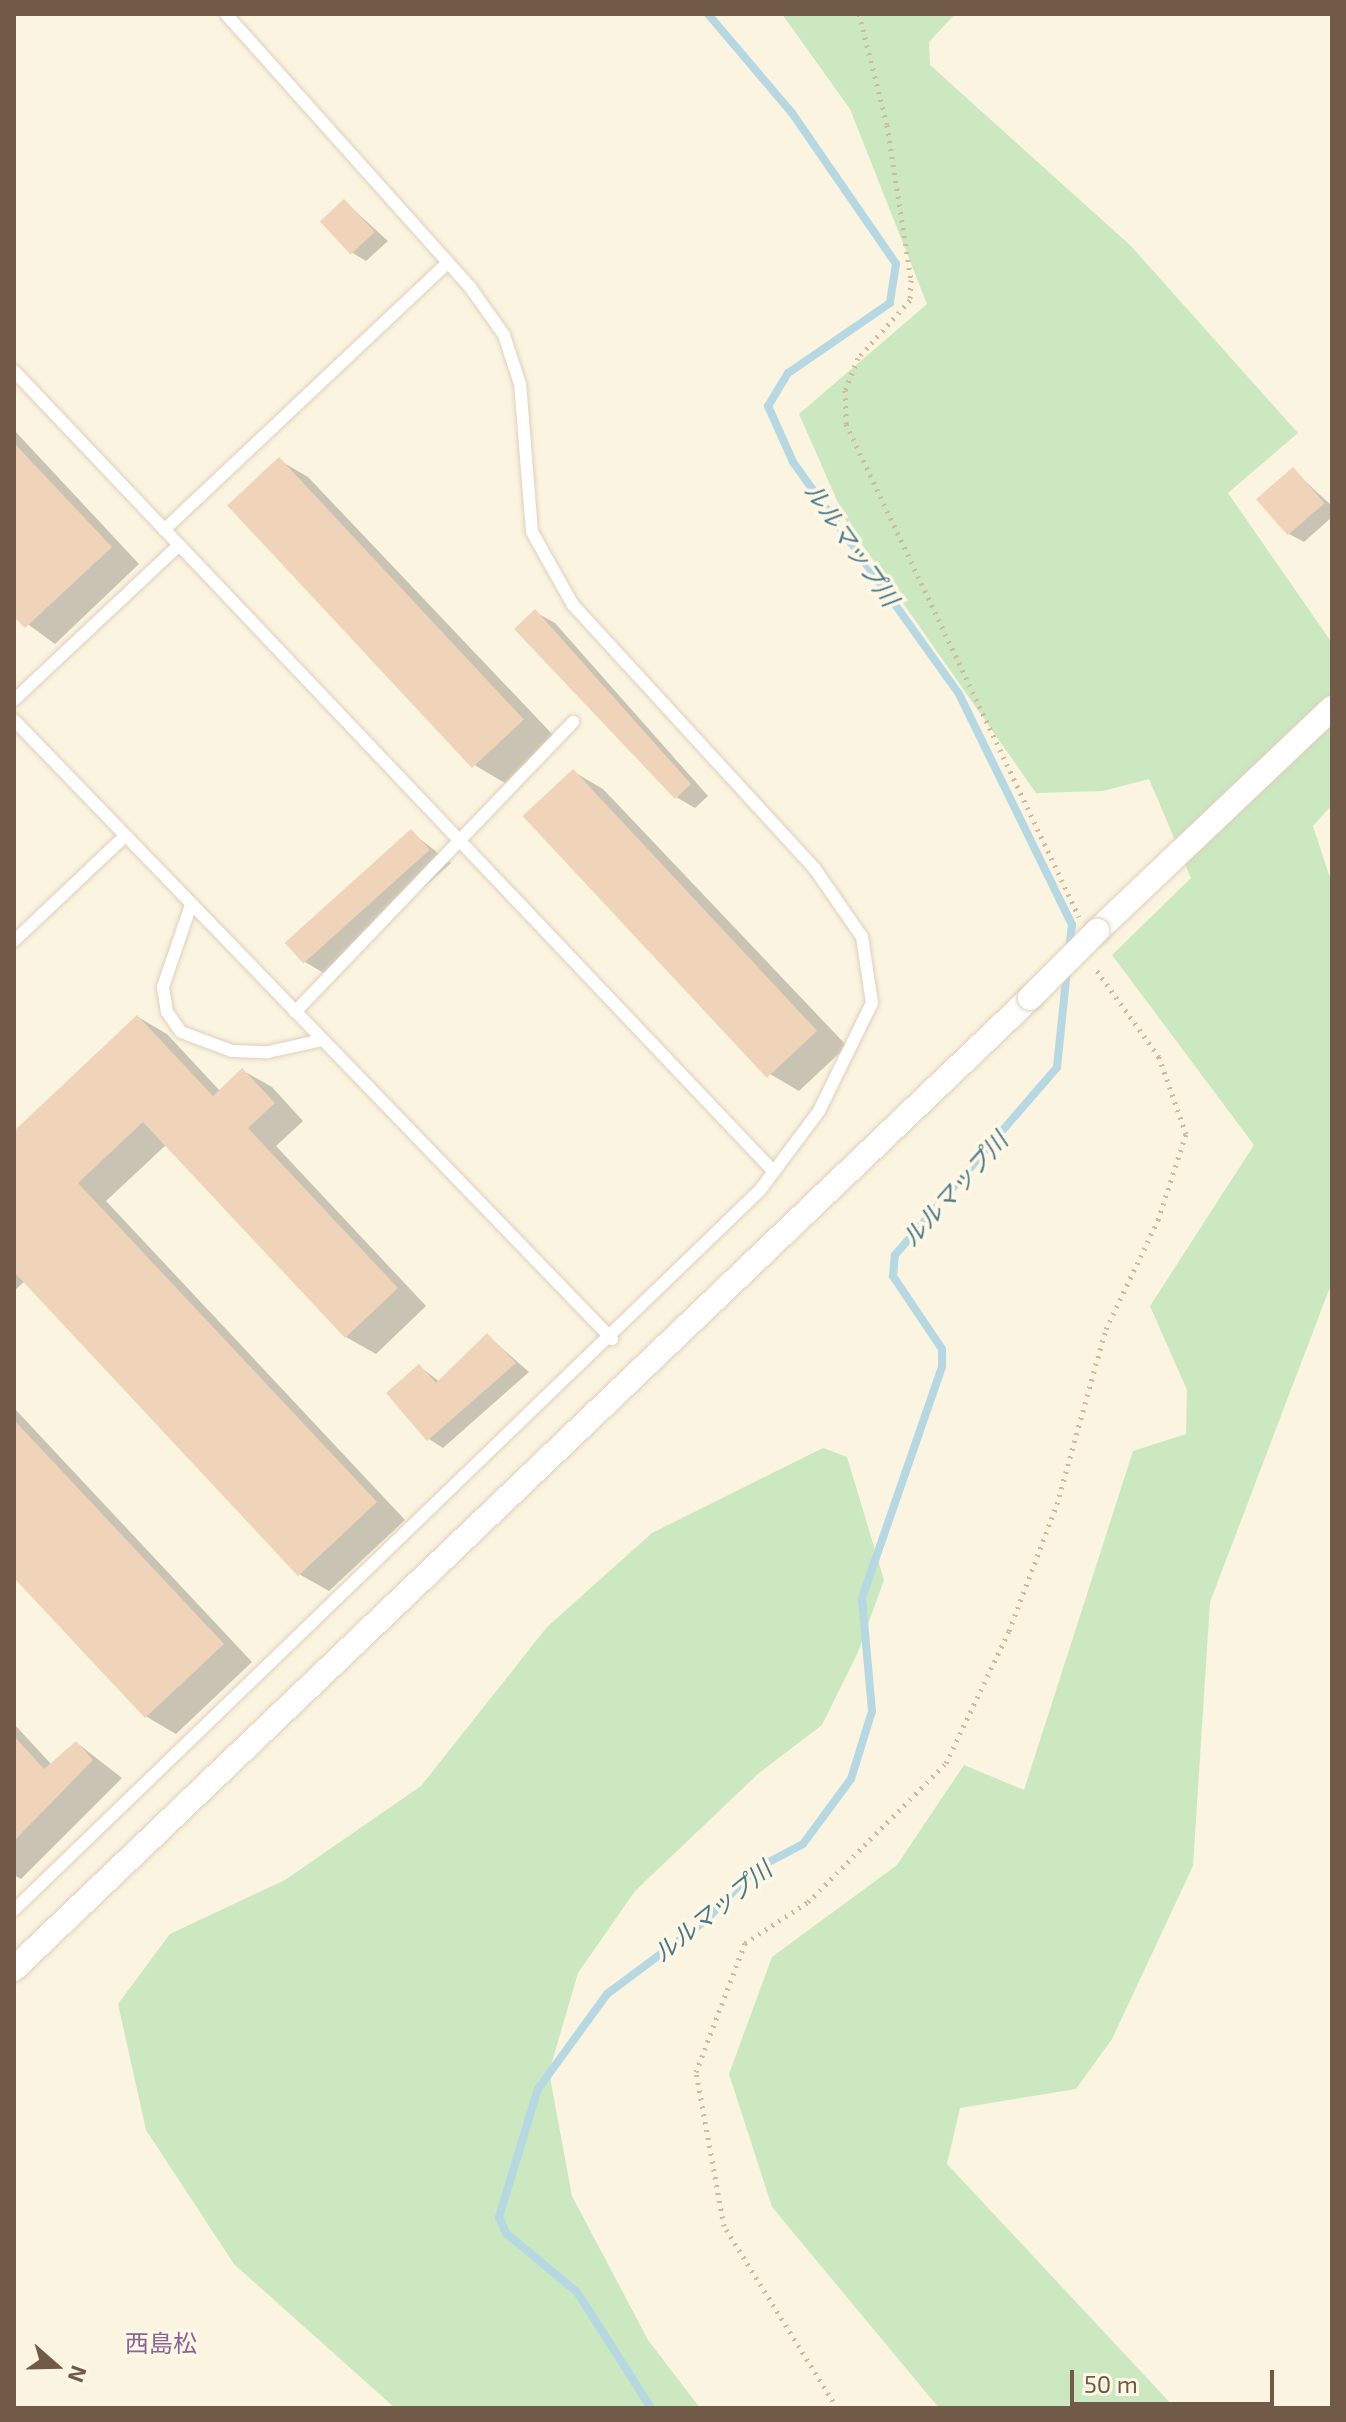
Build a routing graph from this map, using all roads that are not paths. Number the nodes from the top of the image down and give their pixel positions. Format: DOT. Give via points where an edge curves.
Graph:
graph roads {
  1 [pos="226,14"];
  2 [pos="448,262"];
  3 [pos="14,371"];
  4 [pos="164,530"];
  5 [pos="179,545"];
  6 [pos="14,700"];
  7 [pos="1332,708"];
  8 [pos="14,720"];
  9 [pos="573,722"];
  10 [pos="125,836"];
  11 [pos="462,843"];
  12 [pos="191,905"];
  13 [pos="14,941"];
  14 [pos="295,1012"];
  15 [pos="322,1040"];
  16 [pos="774,1172"];
  17 [pos="612,1339"];
  18 [pos="14,1910"];
  19 [pos="14,1969"];
  1 -- 2 [label="lane"];
  2 -- 4 [label="lane"];
  2 -- 16 [label="lane" via="504,335 520,384 532,532 573,605 815,869 862,937 872,1003 819,1111"];
  3 -- 4 [label="lane"];
  4 -- 5 [label="lane"];
  5 -- 6 [label="lane"];
  5 -- 11 [label="lane"];
  7 -- 19 [label="street, bridge" via="1090,930 1030,998"];
  8 -- 10 [label="lane"];
  9 -- 11 [label="lane"];
  10 -- 12 [label="lane"];
  10 -- 13 [label="lane"];
  11 -- 14 [label="lane"];
  11 -- 16 [label="lane"];
  12 -- 14 [label="lane"];
  12 -- 15 [label="lane" via="163,987 181,1032 232,1051"];
  14 -- 15 [label="lane"];
  15 -- 17 [label="lane"];
  16 -- 17 [label="lane"];
  17 -- 18 [label="lane"];
}
